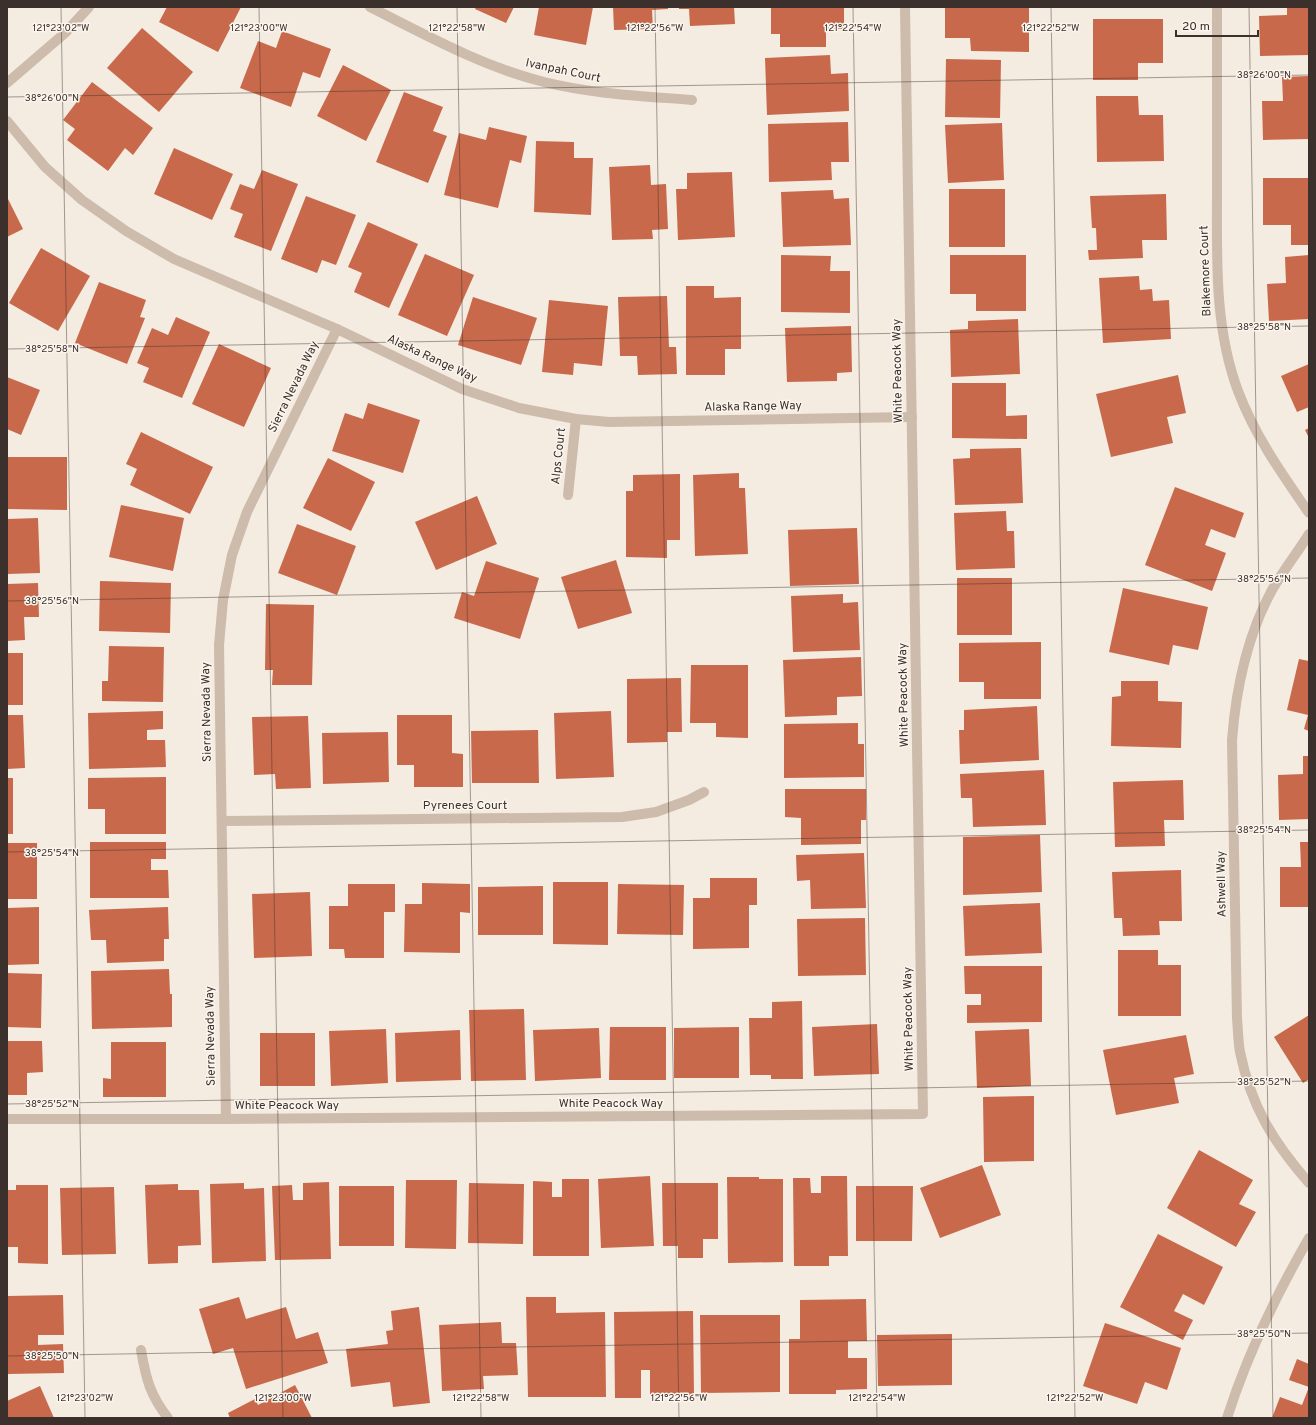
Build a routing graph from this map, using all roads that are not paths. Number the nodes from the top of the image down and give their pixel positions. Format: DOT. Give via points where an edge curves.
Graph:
graph roads {
  1 [pos="89,7"];
  2 [pos="370,7"];
  3 [pos="905,7"];
  4 [pos="1217,7"];
  5 [pos="7,83"];
  6 [pos="692,100"];
  7 [pos="7,121"];
  8 [pos="337,329"];
  9 [pos="912,417"];
  10 [pos="576,419"];
  11 [pos="568,495"];
  12 [pos="1309,513"];
  13 [pos="1309,534"];
  14 [pos="704,792"];
  15 [pos="222,821"];
  16 [pos="7,1119"];
  17 [pos="226,1119"];
  18 [pos="1309,1183"];
  19 [pos="1309,1238"];
  20 [pos="141,1350"];
  21 [pos="168,1418"];
  22 [pos="1227,1418"];
  1 -- 5 [label="street" via="65,33"];
  2 -- 6 [label="street, Ivanpah Court" via="458,51 515,74 604,93"];
  3 -- 9 [label="street, White Peacock Way"];
  4 -- 12 [label="street, Blakemore Court" via="1217,273 1222,333 1231,369 1249,418 1271,457"];
  7 -- 8 [label="street, Alaska Range Way" via="50,171 82,200 126,231 174,258"];
  8 -- 10 [label="street, Alaska Range Way" via="462,389 519,408"];
  8 -- 15 [label="street, Sierra Nevada Way" via="247,512 232,555 223,600 219,645"];
  9 -- 10 [label="street, Alaska Range Way" via="609,422"];
  9 -- 17 [label="street, White Peacock Way" via="923,1114"];
  10 -- 11 [label="street, Alps Court"];
  13 -- 18 [label="street, Ashwell Way" via="1272,592 1248,649 1240,678 1232,740 1237,1018 1240,1050 1247,1081 1258,1111 1274,1140"];
  14 -- 15 [label="street, Pyrenees Court" via="656,812 622,818"];
  15 -- 17 [label="street, Sierra Nevada Way"];
  16 -- 17 [label="street, White Peacock Way"];
  19 -- 22 [label="street" via="1260,1332"];
  20 -- 21 [label="street" via="146,1378 157,1404"];
}
